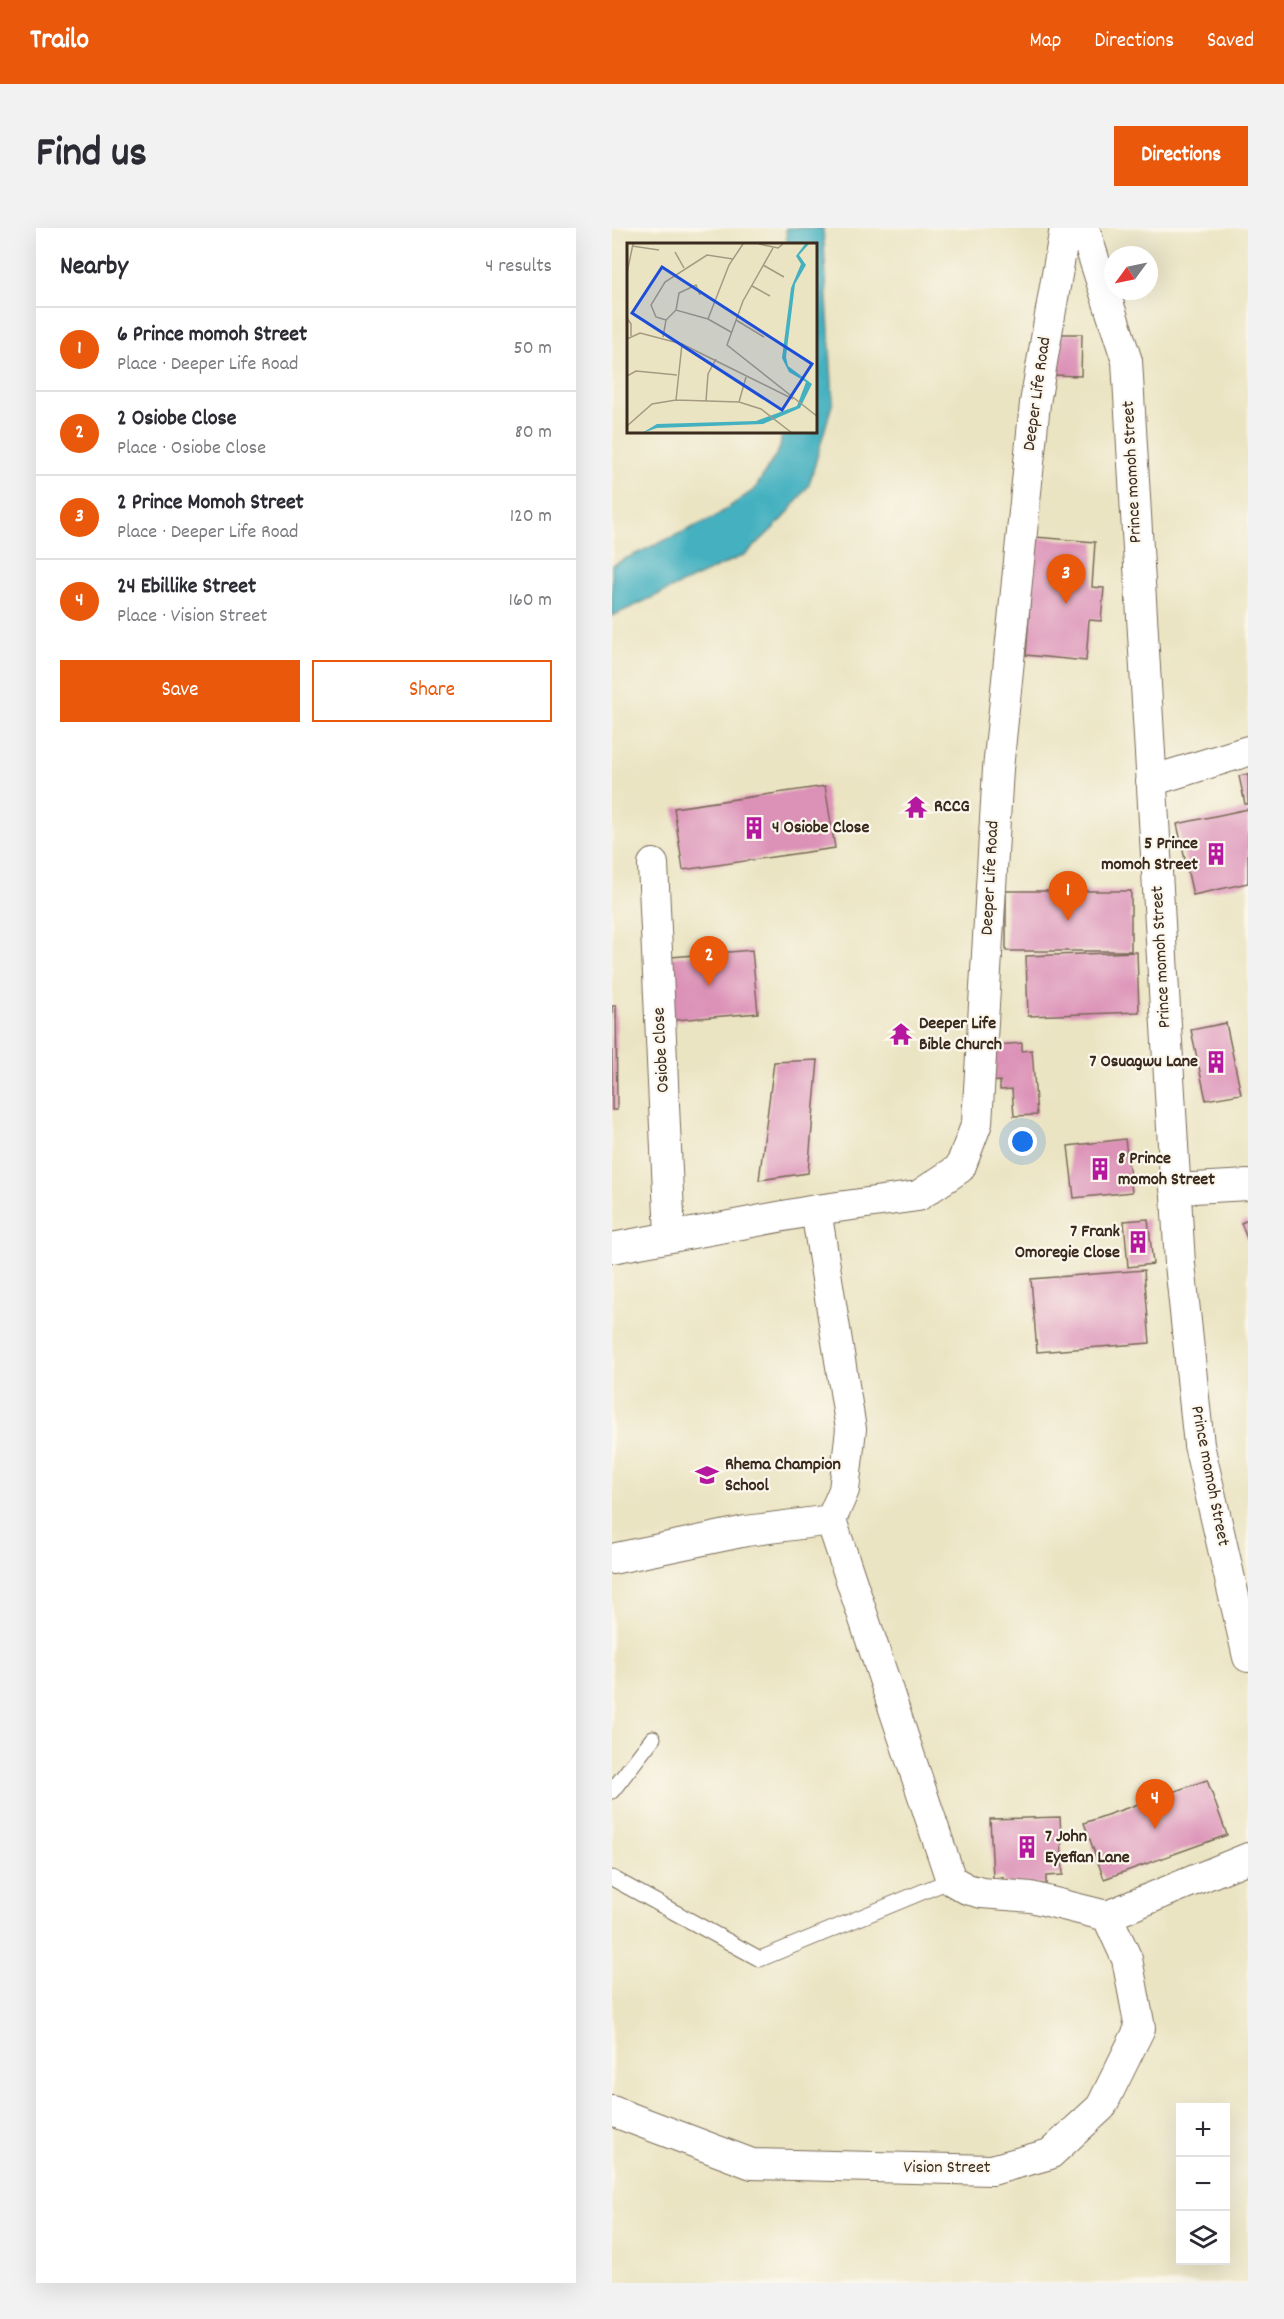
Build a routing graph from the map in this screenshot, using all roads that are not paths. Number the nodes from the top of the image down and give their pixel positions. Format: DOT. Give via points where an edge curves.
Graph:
graph roads {
  1 [pos="1065,228"];
  2 [pos="1084,228"];
  3 [pos="1248,751"];
  4 [pos="1151,781"];
  5 [pos="653,864"];
  6 [pos="1248,1185"];
  7 [pos="1175,1189"];
  8 [pos="816,1210"];
  9 [pos="670,1236"];
  10 [pos="612,1248"];
  11 [pos="831,1520"];
  12 [pos="612,1559"];
  13 [pos="1243,1613"];
  14 [pos="1248,1658"];
  15 [pos="653,1738"];
  16 [pos="612,1791"];
  17 [pos="1248,1858"];
  18 [pos="612,1878"];
  19 [pos="951,1880"];
  20 [pos="1107,1916"];
  21 [pos="612,2111"];
  1 -- 8 [label="street, Deeper Life Road" via="1035,403 998,769 976,1123 960,1168 918,1196"];
  2 -- 4 [label="street, Prince momoh Street" via="1127,362"];
  3 -- 4 [label="street"];
  4 -- 7 [label="street, Prince momoh Street"];
  5 -- 9 [label="street, Osiobe Close"];
  6 -- 7 [label="street"];
  7 -- 13 [label="street, Prince momoh Street" via="1199,1445"];
  8 -- 9 [label="street, Deeper Life Road"];
  8 -- 11 [label="street" via="851,1429 844,1490"];
  9 -- 10 [label="street, Deeper Life Road"];
  11 -- 12 [label="street" via="746,1531"];
  11 -- 19 [label="street"];
  13 -- 14 [label="street, Prince momoh Street"];
  15 -- 16 [label="lane"];
  17 -- 20 [label="street"];
  18 -- 19 [label="lane" via="760,1959"];
  19 -- 20 [label="street" via="982,1893 1031,1897"];
  20 -- 21 [label="street, Vision Street" via="1127,1959 1140,2028 1101,2107 1050,2154 992,2170 752,2164"];
}
